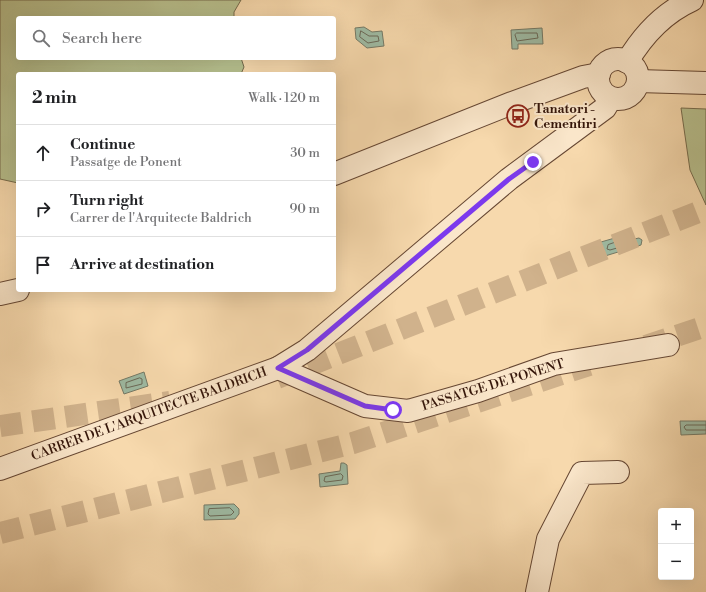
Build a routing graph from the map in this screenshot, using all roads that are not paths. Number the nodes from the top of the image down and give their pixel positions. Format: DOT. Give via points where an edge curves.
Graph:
graph roads {
  1 [pos="692,0"];
  2 [pos="627,62"];
  3 [pos="599,74"];
  4 [pos="638,82"];
  5 [pos="706,83"];
  6 [pos="611,98"];
  7 [pos="336,173"];
  8 [pos="16,290"];
  9 [pos="0,294"];
  10 [pos="668,345"];
  11 [pos="278,368"];
  12 [pos="0,469"];
  13 [pos="618,472"];
  14 [pos="537,592"];
  1 -- 2 [label="street" via="657,23 638,43"];
  2 -- 3 [label="street" via="610,61 603,66"];
  2 -- 4 [label="street" via="635,70"];
  3 -- 6 [label="street" via="600,89"];
  3 -- 7 [label="street" via="583,77 512,102"];
  4 -- 5 [label="street"];
  4 -- 6 [label="street" via="629,96"];
  6 -- 11 [label="street, CARRER DE L'ARQUITECTE BALDRICH" via="605,108 509,179 307,350"];
  8 -- 9 [label="street"];
  10 -- 11 [label="street, PASSATGE DE PONENT" via="554,364 478,391 408,411 365,406"];
  11 -- 12 [label="street, CARRER DE L'ARQUITECTE BALDRICH"];
  13 -- 14 [label="street" via="582,473 548,539"];
}
